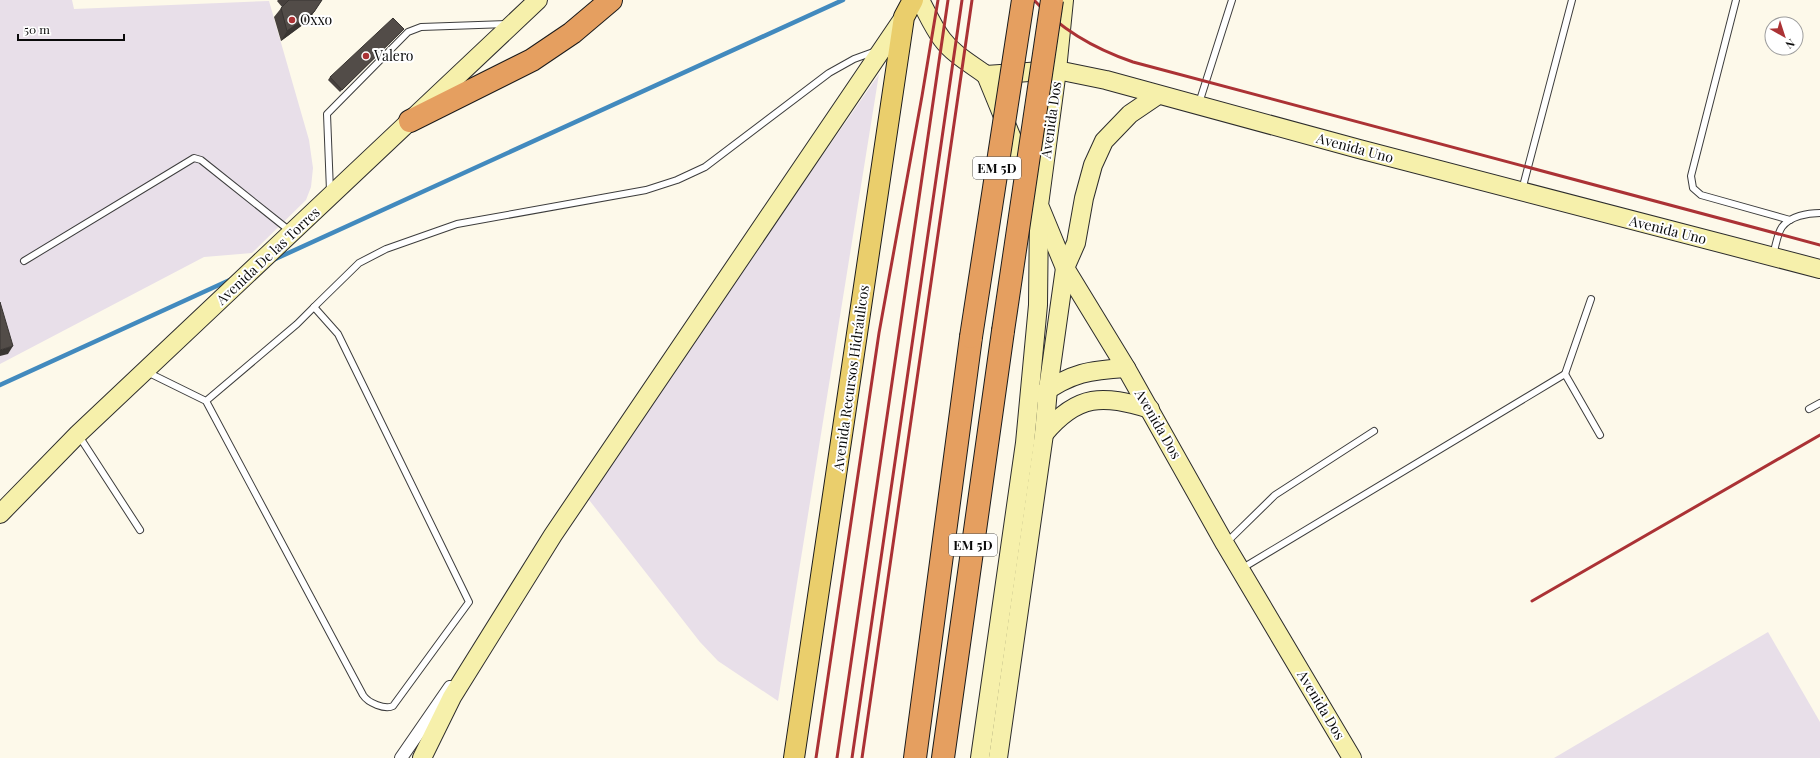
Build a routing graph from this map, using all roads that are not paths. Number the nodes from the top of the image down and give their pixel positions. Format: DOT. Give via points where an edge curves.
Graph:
graph roads {
  1 [pos="538,0"];
  2 [pos="612,0"];
  3 [pos="913,0"];
  4 [pos="920,0"];
  5 [pos="1023,0"];
  6 [pos="1052,0"];
  7 [pos="1064,0"];
  8 [pos="1232,0"];
  9 [pos="1572,0"];
  10 [pos="1736,0"];
  11 [pos="904,17"];
  12 [pos="513,24"];
  13 [pos="883,48"];
  14 [pos="1057,70"];
  15 [pos="986,75"];
  16 [pos="1158,95"];
  17 [pos="1198,106"];
  18 [pos="410,121"];
  19 [pos="1521,192"];
  20 [pos="331,197"];
  21 [pos="1039,205"];
  22 [pos="1820,213"];
  23 [pos="1790,220"];
  24 [pos="289,236"];
  25 [pos="1773,256"];
  26 [pos="24,261"];
  27 [pos="1065,268"];
  28 [pos="1820,269"];
  29 [pos="1591,299"];
  30 [pos="314,307"];
  31 [pos="1126,368"];
  32 [pos="145,371"];
  33 [pos="1565,374"];
  34 [pos="1048,389"];
  35 [pos="206,401"];
  36 [pos="1030,402"];
  37 [pos="1820,403"];
  38 [pos="1150,409"];
  39 [pos="1809,409"];
  40 [pos="1374,431"];
  41 [pos="78,434"];
  42 [pos="1044,434"];
  43 [pos="1600,435"];
  44 [pos="0,514"];
  45 [pos="140,530"];
  46 [pos="553,535"];
  47 [pos="1225,544"];
  48 [pos="1240,569"];
  49 [pos="401,758"];
  50 [pos="422,758"];
  51 [pos="794,758"];
  52 [pos="915,758"];
  53 [pos="943,758"];
  54 [pos="980,758"];
  55 [pos="998,758"];
  56 [pos="1352,758"];
  1 -- 12 [label="main road, Avenida De las Torres"];
  2 -- 18 [label="highway" via="532,60"];
  3 -- 11 [label="main road, Avenida Recursos Hidráulicos"];
  4 -- 15 [label="main road" via="943,40 954,52"];
  5 -- 52 [label="highway, EM 5D, bridge" via="971,337"];
  6 -- 53 [label="highway, EM 5D, bridge"];
  7 -- 14 [label="main road, Avenida Dos"];
  8 -- 17 [label="lane"];
  9 -- 19 [label="lane"];
  10 -- 23 [label="lane" via="1691,176 1693,188 1701,195"];
  11 -- 13 [label="main road"];
  11 -- 51 [label="main road, Avenida Recursos Hidráulicos"];
  12 -- 18 [label="main road, Avenida De las Torres"];
  12 -- 20 [label="lane" via="421,27 408,32 327,114"];
  13 -- 30 [label="lane" via="854,59 829,73 705,167 677,180 646,190 457,224 386,249 359,263"];
  13 -- 46 [label="main road"];
  14 -- 15 [label="main road, Avenida Uno"];
  14 -- 16 [label="main road, Avenida Uno" via="1106,80"];
  14 -- 21 [label="main road, Avenida Dos"];
  15 -- 21 [label="main road"];
  16 -- 17 [label="main road, Avenida Uno"];
  16 -- 27 [label="main road" via="1130,114 1104,141 1093,165 1076,243"];
  17 -- 19 [label="main road, Avenida Uno"];
  18 -- 20 [label="main road, Avenida De las Torres"];
  19 -- 25 [label="main road, Avenida Uno"];
  20 -- 24 [label="main road, Avenida De las Torres"];
  21 -- 27 [label="main road, Avenida Dos"];
  21 -- 36 [label="main road" via="1038,305"];
  22 -- 23 [label="lane" via="1810,213"];
  23 -- 25 [label="lane" via="1782,227"];
  24 -- 26 [label="lane" via="207,165 194,158"];
  24 -- 32 [label="main road, Avenida De las Torres"];
  25 -- 28 [label="main road, Avenida Uno"];
  27 -- 31 [label="main road, Avenida Dos"];
  27 -- 34 [label="main road"];
  29 -- 33 [label="lane"];
  30 -- 35 [label="lane"];
  30 -- 35 [label="lane" via="338,334 468,598 468,605 393,706 384,708 363,695"];
  31 -- 34 [label="main road" via="1081,373 1059,381"];
  31 -- 38 [label="main road, Avenida Dos"];
  32 -- 35 [label="lane"];
  32 -- 41 [label="main road, Avenida De las Torres"];
  33 -- 43 [label="lane"];
  33 -- 48 [label="lane"];
  34 -- 36 [label="main road"];
  34 -- 42 [label="main road"];
  36 -- 54 [label="main road"];
  37 -- 39 [label="lane"];
  38 -- 42 [label="main road" via="1111,399 1093,400 1074,406 1056,420"];
  38 -- 47 [label="main road, Avenida Dos"];
  40 -- 47 [label="lane" via="1275,495"];
  41 -- 44 [label="main road, Avenida De las Torres"];
  41 -- 45 [label="lane"];
  42 -- 55 [label="main road"];
  46 -- 49 [label="street"];
  46 -- 50 [label="main road" via="452,697"];
  47 -- 48 [label="main road, Avenida Dos"];
  48 -- 56 [label="main road, Avenida Dos"];
}
